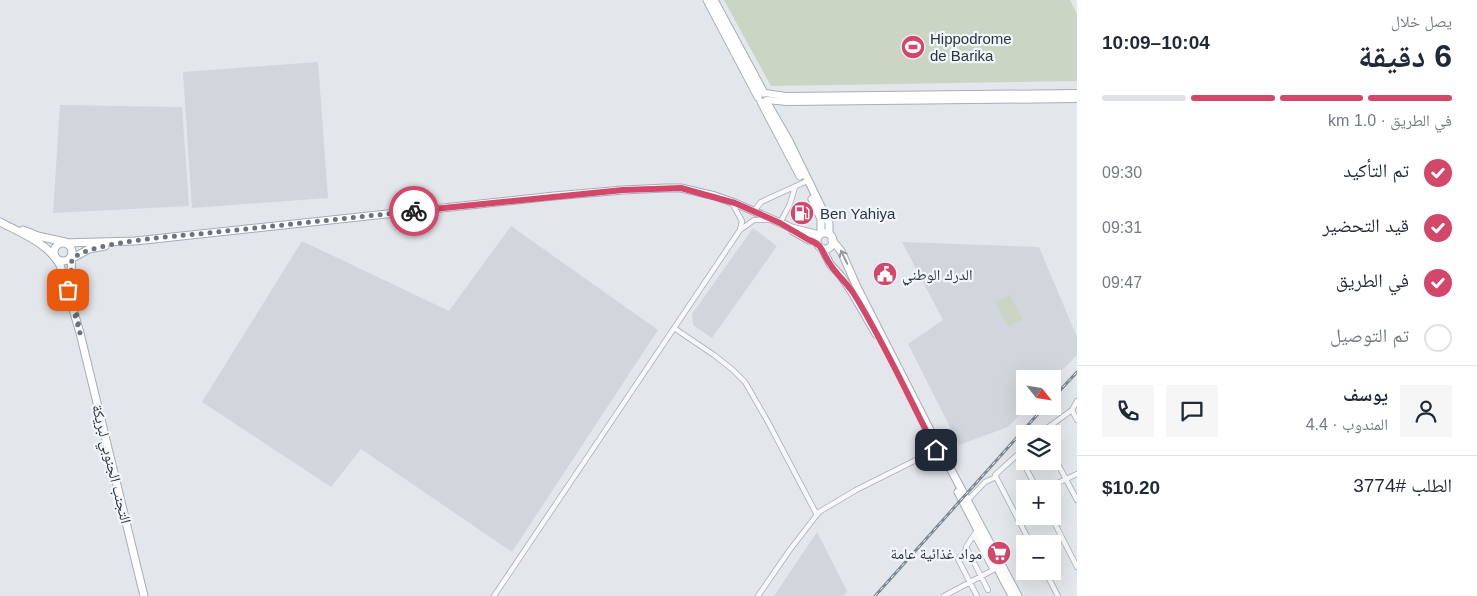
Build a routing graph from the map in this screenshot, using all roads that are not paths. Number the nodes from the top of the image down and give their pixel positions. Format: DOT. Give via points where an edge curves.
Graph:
graph roads {
  1 [pos="707,0"];
  2 [pos="714,0"];
  3 [pos="1077,93"];
  4 [pos="764,98"];
  5 [pos="1077,99"];
  6 [pos="805,182"];
  7 [pos="795,187"];
  8 [pos="732,202"];
  9 [pos="754,211"];
  10 [pos="771,220"];
  11 [pos="0,221"];
  12 [pos="780,223"];
  13 [pos="740,230"];
  14 [pos="823,239"];
  15 [pos="135,241"];
  16 [pos="65,243"];
  17 [pos="56,258"];
  18 [pos="70,258"];
  19 [pos="674,328"];
  20 [pos="80,333"];
  21 [pos="1077,401"];
  22 [pos="1072,410"];
  23 [pos="1077,420"];
  24 [pos="1052,425"];
  25 [pos="936,450"];
  26 [pos="1016,458"];
  27 [pos="1061,469"];
  28 [pos="1077,474"];
  29 [pos="996,477"];
  30 [pos="1066,478"];
  31 [pos="1061,481"];
  32 [pos="968,500"];
  33 [pos="1077,500"];
  34 [pos="817,515"];
  35 [pos="1056,525"];
  36 [pos="976,533"];
  37 [pos="1026,535"];
  38 [pos="967,549"];
  39 [pos="1077,567"];
  40 [pos="982,576"];
  41 [pos="1050,580"];
  42 [pos="970,582"];
  43 [pos="988,590"];
  44 [pos="144,596"];
  45 [pos="494,596"];
  46 [pos="758,596"];
  47 [pos="944,596"];
  48 [pos="977,596"];
  49 [pos="1012,596"];
  50 [pos="1018,596"];
  51 [pos="1058,596"];
  1 -- 4 [label="main road"];
  2 -- 4 [label="main road"];
  3 -- 4 [label="street"];
  4 -- 5 [label="street" via="797,102"];
  4 -- 6 [label="main road"];
  6 -- 7 [label="street"];
  6 -- 14 [label="main road" via="821,219"];
  6 -- 14 [label="main road" via="829,223"];
  7 -- 9 [label="street" via="761,202"];
  7 -- 12 [label="street"];
  8 -- 9 [label="main road"];
  8 -- 13 [label="street" via="742,221"];
  8 -- 15 [label="main road" via="681,188 623,190"];
  9 -- 10 [label="main road"];
  10 -- 12 [label="main road"];
  10 -- 13 [label="street" via="754,220"];
  11 -- 16 [label="main road"];
  11 -- 17 [label="main road" via="38,243"];
  12 -- 14 [label="main road"];
  13 -- 19 [label="street"];
  14 -- 25 [label="main road" via="830,264 870,322"];
  32 -- 14 [label="main road, one-way" via="841,252"];
  15 -- 16 [label="main road"];
  15 -- 18 [label="main road" via="89,249"];
  16 -- 17 [label="main road" via="55,248"];
  16 -- 18 [label="main road" via="71,248"];
  17 -- 18 [label="main road" via="61,261"];
  17 -- 20 [label="main road, التجنب الجنوبي لبريكة"];
  18 -- 20 [label="main road, التجنب الجنوبي لبريكة"];
  19 -- 34 [label="street" via="714,355 745,382"];
  19 -- 45 [label="street"];
  20 -- 44 [label="main road, التجنب الجنوبي لبريكة"];
  21 -- 22 [label="street"];
  22 -- 23 [label="street"];
  22 -- 24 [label="street"];
  25 -- 34 [label="street" via="856,490"];
  25 -- 36 [label="main road"];
  26 -- 29 [label="street"];
  27 -- 30 [label="street"];
  28 -- 30 [label="street"];
  29 -- 32 [label="street" via="985,482"];
  29 -- 37 [label="street"];
  30 -- 31 [label="street"];
  30 -- 33 [label="street"];
  32 -- 50 [label="main road"];
  34 -- 46 [label="street"];
  35 -- 39 [label="street"];
  36 -- 38 [label="street"];
  36 -- 40 [label="street" via="993,570"];
  36 -- 49 [label="main road"];
  38 -- 40 [label="street"];
  38 -- 42 [label="street" via="958,559"];
  40 -- 42 [label="street"];
  40 -- 43 [label="street"];
  41 -- 51 [label="street"];
  42 -- 47 [label="street"];
  42 -- 48 [label="street"];
}
